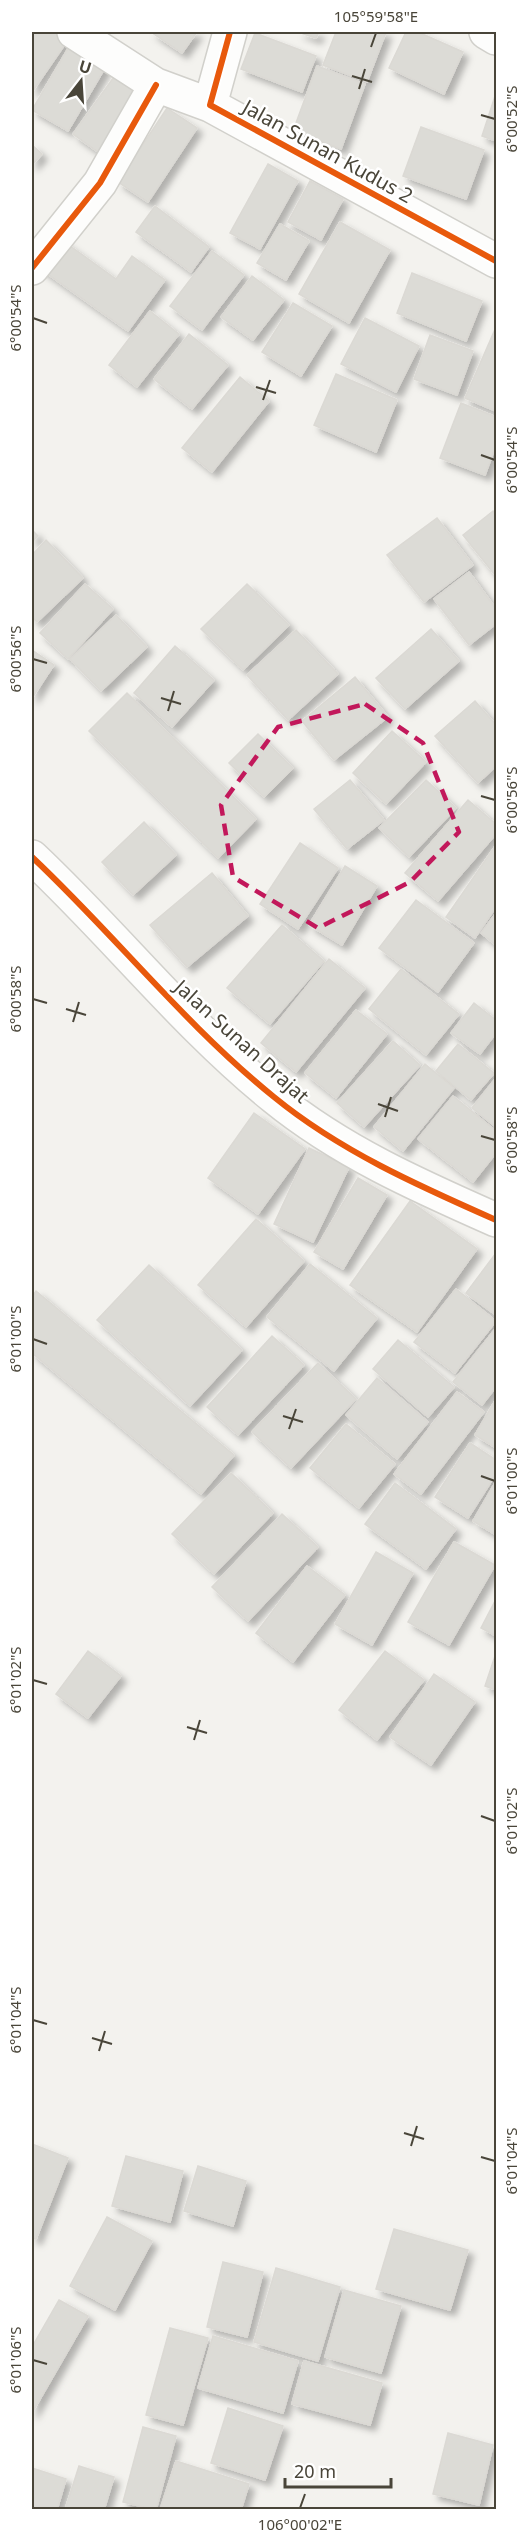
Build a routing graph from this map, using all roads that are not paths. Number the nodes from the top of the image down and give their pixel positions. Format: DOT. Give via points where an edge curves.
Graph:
graph roads {
  1 [pos="74,32"];
  2 [pos="230,32"];
  3 [pos="486,32"];
  4 [pos="496,38"];
  5 [pos="156,85"];
  6 [pos="210,105"];
  7 [pos="496,261"];
  8 [pos="32,268"];
  9 [pos="32,857"];
  10 [pos="496,1220"];
  1 -- 5 [label="street, Jalan Sunan Kudus 2"];
  2 -- 6 [label="street"];
  3 -- 4 [label="street"];
  5 -- 6 [label="street, Jalan Sunan Kudus 2"];
  5 -- 8 [label="street" via="100,183"];
  6 -- 7 [label="street, Jalan Sunan Kudus 2"];
  9 -- 10 [label="street, Jalan Sunan Drajat" via="178,1011 275,1098 406,1180"];
}
